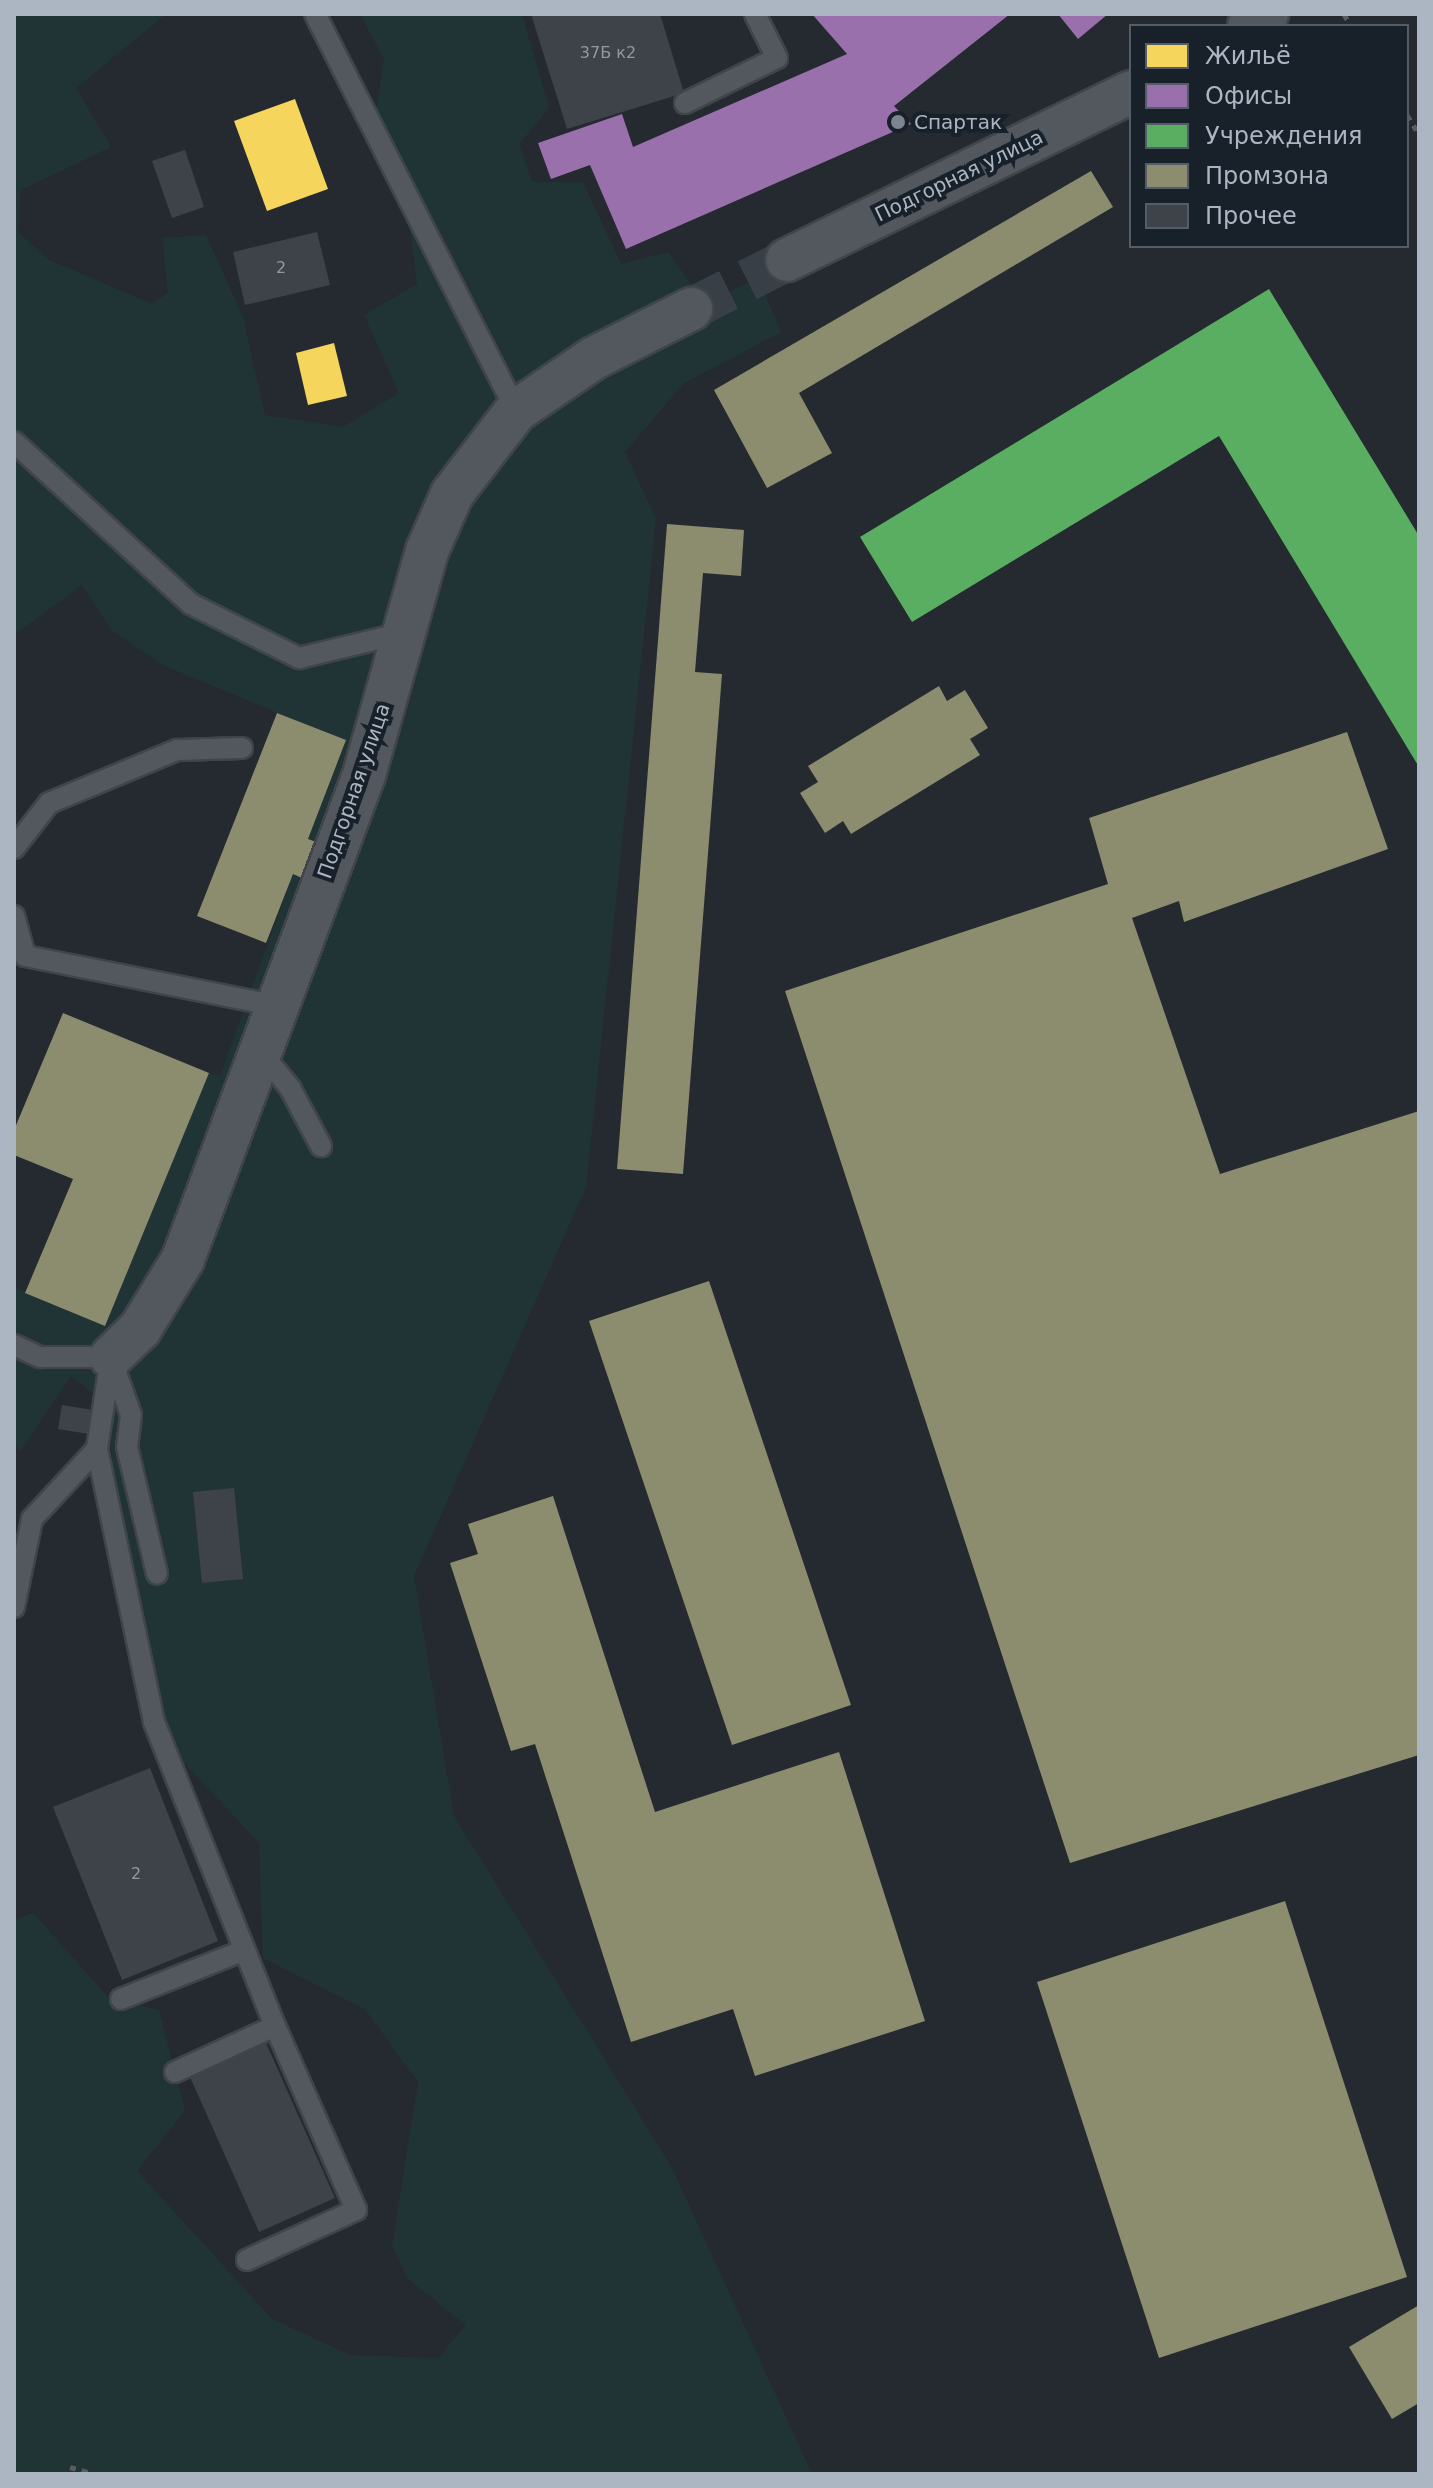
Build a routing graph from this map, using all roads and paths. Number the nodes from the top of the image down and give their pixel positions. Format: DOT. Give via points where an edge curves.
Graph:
graph roads {
  1 [pos="315,14"];
  2 [pos="755,14"];
  3 [pos="1129,93"];
  4 [pos="685,103"];
  5 [pos="787,260"];
  6 [pos="691,309"];
  7 [pos="516,411"];
  8 [pos="14,442"];
  9 [pos="403,633"];
  10 [pos="242,748"];
  11 [pos="14,848"];
  12 [pos="14,916"];
  13 [pos="277,1006"];
  14 [pos="260,1051"];
  15 [pos="321,1146"];
  16 [pos="14,1345"];
  17 [pos="111,1357"];
  18 [pos="97,1449"];
  19 [pos="157,1574"];
  20 [pos="14,1607"];
  21 [pos="245,1950"];
  22 [pos="121,1999"];
  23 [pos="275,2026"];
  24 [pos="175,2072"];
  25 [pos="247,2260"];
  26 [pos="70,2467"];
  27 [pos="95,2474"];
  1 -- 7 [label="lane"];
  2 -- 4 [label="lane" via="777,58"];
  3 -- 5 [label="street, Подгорная улица"];
  6 -- 7 [label="street, Подгорная улица" via="594,358"];
  7 -- 9 [label="street, Подгорная улица" via="452,494 427,551"];
  8 -- 9 [label="lane" via="191,604 299,658"];
  9 -- 13 [label="street, Подгорная улица" via="364,775"];
  10 -- 11 [label="lane" via="177,750 49,803"];
  12 -- 13 [label="lane" via="25,956"];
  13 -- 14 [label="street, Подгорная улица"];
  14 -- 15 [label="lane" via="290,1088"];
  14 -- 17 [label="street, Подгорная улица" via="183,1259 140,1329"];
  16 -- 17 [label="lane" via="40,1357"];
  17 -- 18 [label="lane"];
  17 -- 19 [label="lane" via="131,1415 127,1447"];
  18 -- 20 [label="lane" via="32,1519"];
  18 -- 21 [label="lane" via="154,1722"];
  21 -- 22 [label="lane"];
  21 -- 23 [label="lane"];
  23 -- 24 [label="lane"];
  23 -- 25 [label="lane" via="356,2210"];
  26 -- 27 [label="path"];
}
